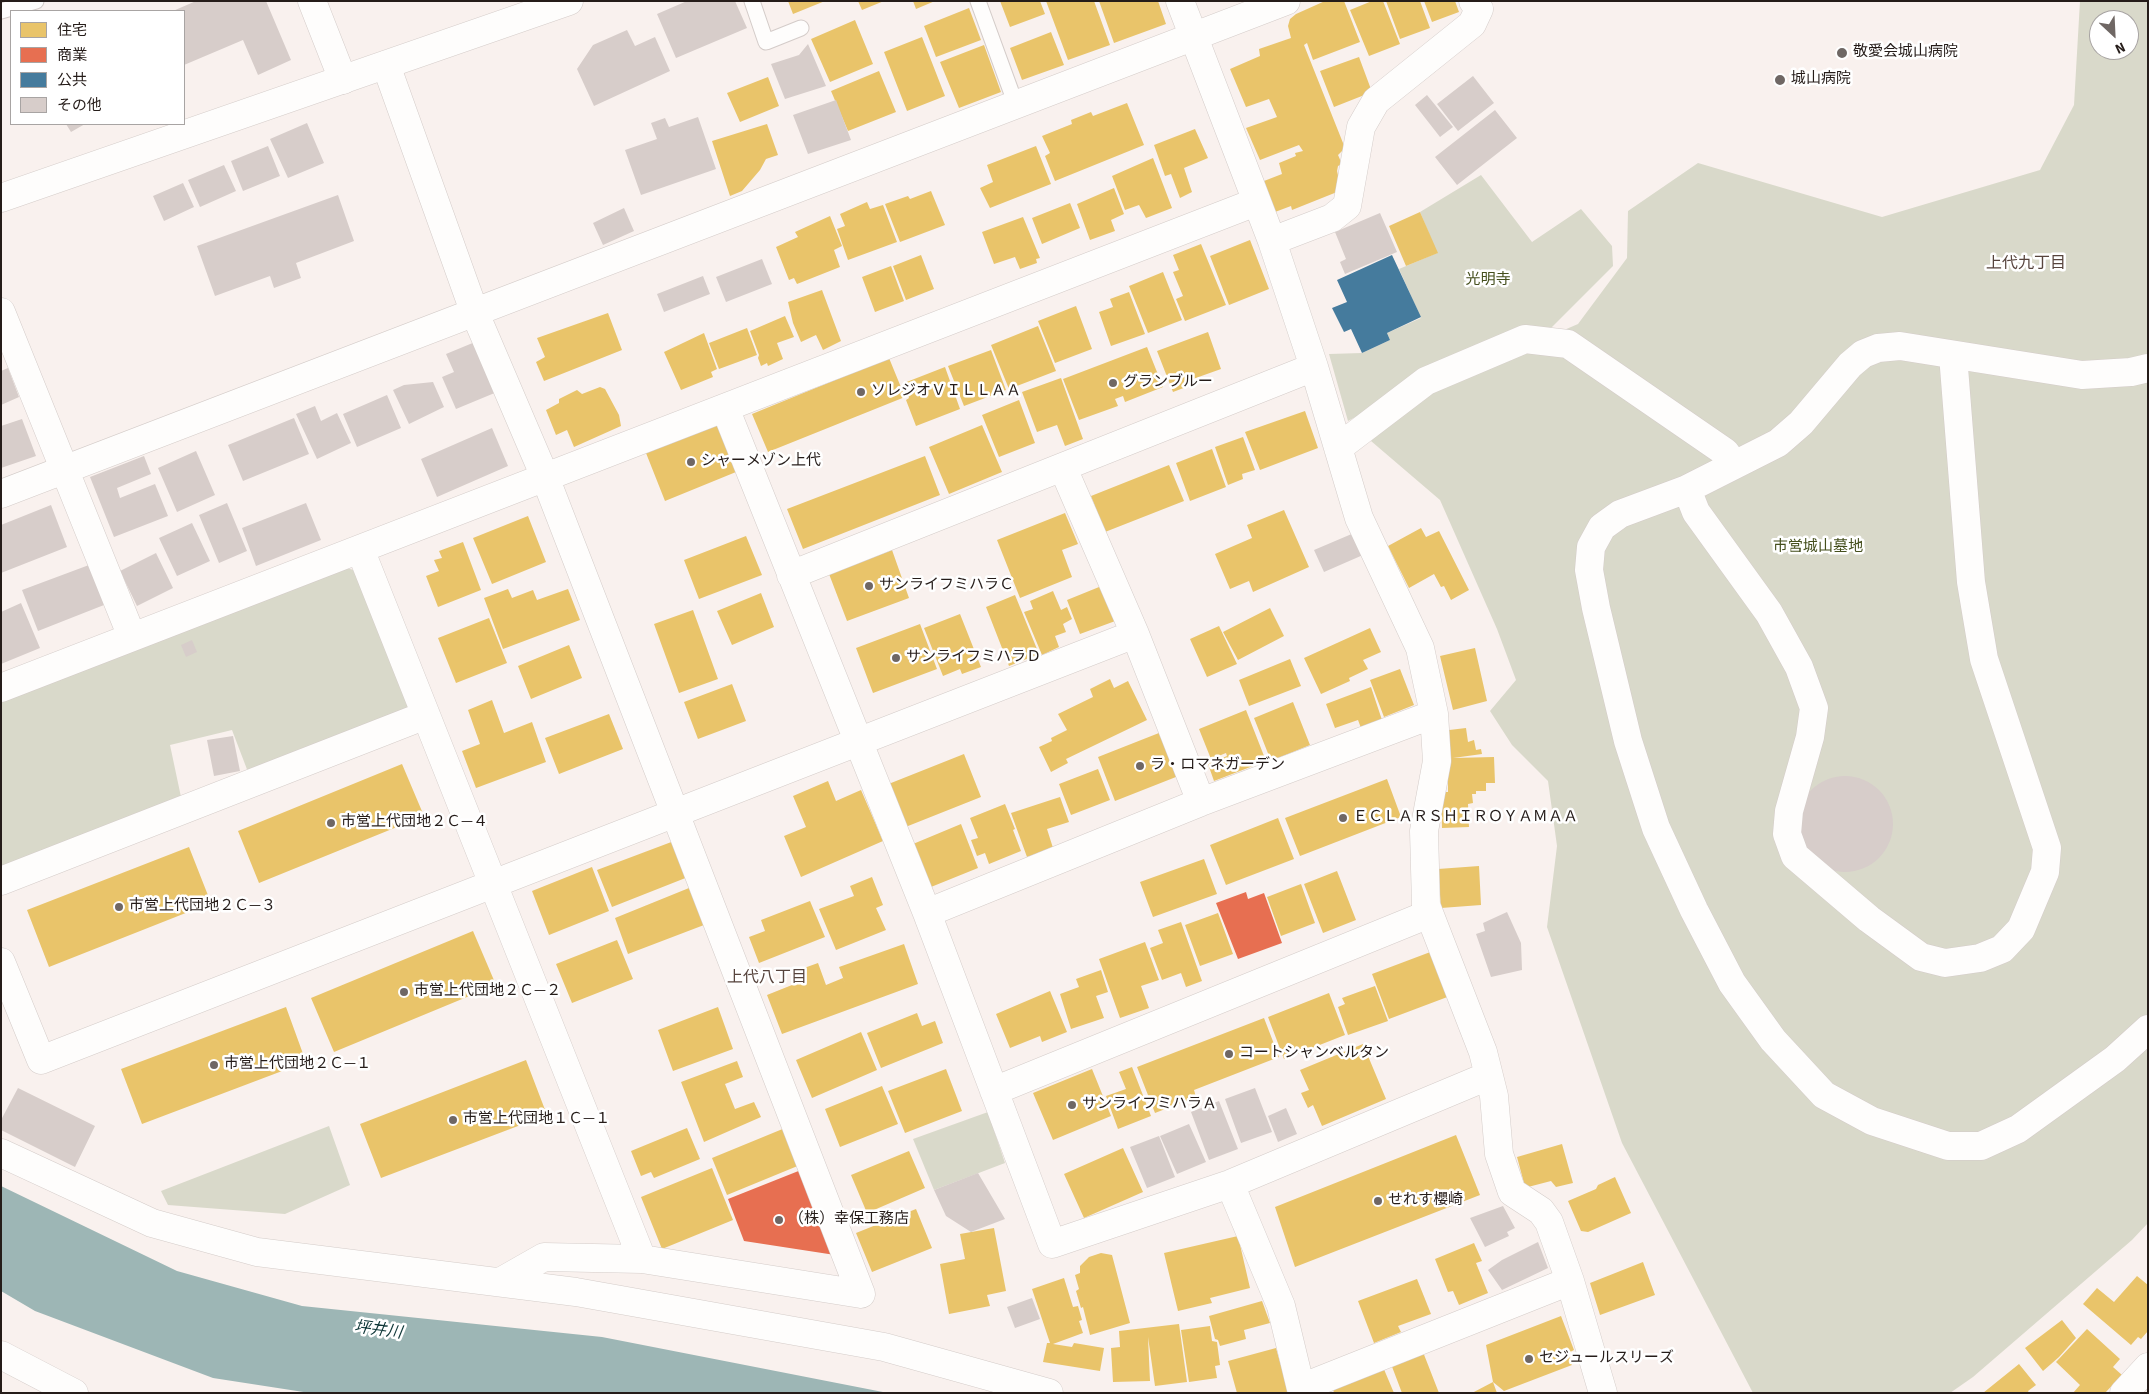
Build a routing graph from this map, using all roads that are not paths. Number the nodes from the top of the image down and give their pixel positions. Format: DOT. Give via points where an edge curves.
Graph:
graph roads {
  1 [pos="36,1"];
  2 [pos="312,1"];
  3 [pos="569,1"];
  4 [pos="752,1"];
  5 [pos="978,1"];
  6 [pos="1180,1"];
  7 [pos="1286,1"];
  8 [pos="1473,1"];
  9 [pos="1,11"];
  10 [pos="801,28"];
  11 [pos="1194,37"];
  12 [pos="386,65"];
  13 [pos="343,80"];
  14 [pos="1016,106"];
  15 [pos="1,198"];
  16 [pos="1256,202"];
  17 [pos="1272,241"];
  18 [pos="474,311"];
  19 [pos="1,312"];
  20 [pos="1954,356"];
  21 [pos="1314,367"];
  22 [pos="2148,368"];
  23 [pos="725,408"];
  24 [pos="1338,448"];
  25 [pos="1734,464"];
  26 [pos="1063,468"];
  27 [pos="64,469"];
  28 [pos="545,477"];
  29 [pos="1687,489"];
  30 [pos="1,494"];
  31 [pos="360,549"];
  32 [pos="791,575"];
  33 [pos="1135,634"];
  34 [pos="132,637"];
  35 [pos="1,688"];
  36 [pos="1434,714"];
  37 [pos="426,715"];
  38 [pos="859,742"];
  39 [pos="1202,802"];
  40 [pos="674,814"];
  41 [pos="1,881"];
  42 [pos="493,884"];
  43 [pos="927,913"];
  44 [pos="1429,914"];
  45 [pos="1,962"];
  46 [pos="2148,1029"];
  47 [pos="1488,1076"];
  48 [pos="994,1091"];
  49 [pos="1,1153"];
  50 [pos="1230,1184"];
  51 [pos="642,1259"];
  52 [pos="1570,1281"];
  53 [pos="500,1282"];
  54 [pos="1,1355"];
  55 [pos="2148,1367"];
  56 [pos="1301,1390"];
  57 [pos="74,1393"];
  58 [pos="1049,1393"];
  59 [pos="1603,1393"];
  60 [pos="2124,1393"];
  1 -- 9 [label="lane"];
  2 -- 13 [label="street"];
  3 -- 12 [label="street"];
  4 -- 10 [label="lane" via="766,42"];
  5 -- 14 [label="lane"];
  6 -- 11 [label="street"];
  7 -- 11 [label="street"];
  8 -- 17 [label="street" via="1479,9 1472,24 1376,101 1361,127 1347,206 1332,218"];
  11 -- 14 [label="street"];
  11 -- 16 [label="street"];
  12 -- 13 [label="street"];
  12 -- 18 [label="street"];
  13 -- 15 [label="street"];
  14 -- 18 [label="street"];
  16 -- 17 [label="street"];
  16 -- 23 [label="street"];
  17 -- 21 [label="street"];
  18 -- 27 [label="street"];
  18 -- 28 [label="street"];
  19 -- 27 [label="street"];
  20 -- 22 [label="street" via="2082,374"];
  20 -- 25 [label="street" via="1900,346 1878,348 1863,354 1802,423 1778,443"];
  20 -- 29 [label="street" via="1971,582 1984,659 2046,848 2045,872 2021,930 2002,949 1980,958 1945,963 1921,957 1869,919 1795,856 1787,834 1789,811 1810,737 1814,708 1798,667 1769,613 1696,512"];
  21 -- 24 [label="street"];
  21 -- 26 [label="street"];
  23 -- 28 [label="street"];
  23 -- 32 [label="street"];
  24 -- 25 [label="street" via="1426,381 1525,339 1568,344 1725,452"];
  24 -- 36 [label="street" via="1359,518 1420,648"];
  25 -- 29 [label="street"];
  26 -- 32 [label="street"];
  26 -- 33 [label="street"];
  27 -- 30 [label="street"];
  27 -- 34 [label="street"];
  28 -- 31 [label="street"];
  28 -- 40 [label="street"];
  29 -- 46 [label="street" via="1620,514 1602,527 1591,547 1589,570 1628,741 1656,828 1732,983 1773,1040 1824,1095 1872,1121 1948,1146 1981,1146 2026,1123 2115,1059"];
  31 -- 34 [label="street"];
  31 -- 37 [label="street"];
  32 -- 38 [label="street"];
  33 -- 38 [label="street"];
  33 -- 39 [label="street"];
  34 -- 35 [label="street"];
  36 -- 39 [label="street"];
  36 -- 44 [label="street" via="1437,761 1424,831"];
  37 -- 41 [label="street"];
  37 -- 42 [label="street"];
  38 -- 40 [label="street"];
  38 -- 43 [label="street"];
  39 -- 43 [label="street"];
  40 -- 42 [label="street"];
  40 -- 51 [label="street" via="861,1294"];
  42 -- 45 [label="street" via="41,1060"];
  42 -- 51 [label="street"];
  43 -- 48 [label="street"];
  44 -- 47 [label="street" via="1483,1052"];
  44 -- 48 [label="street"];
  47 -- 50 [label="street"];
  47 -- 52 [label="street" via="1494,1096 1499,1154 1512,1192 1541,1211 1549,1222"];
  48 -- 50 [label="street" via="1052,1244"];
  49 -- 53 [label="street" via="152,1223 257,1252"];
  50 -- 56 [label="street" via="1282,1306"];
  51 -- 53 [label="street" via="544,1257"];
  52 -- 56 [label="street"];
  52 -- 59 [label="street"];
  53 -- 58 [label="street" via="576,1292 884,1346"];
  54 -- 57 [label="street"];
  55 -- 60 [label="street"];
}
